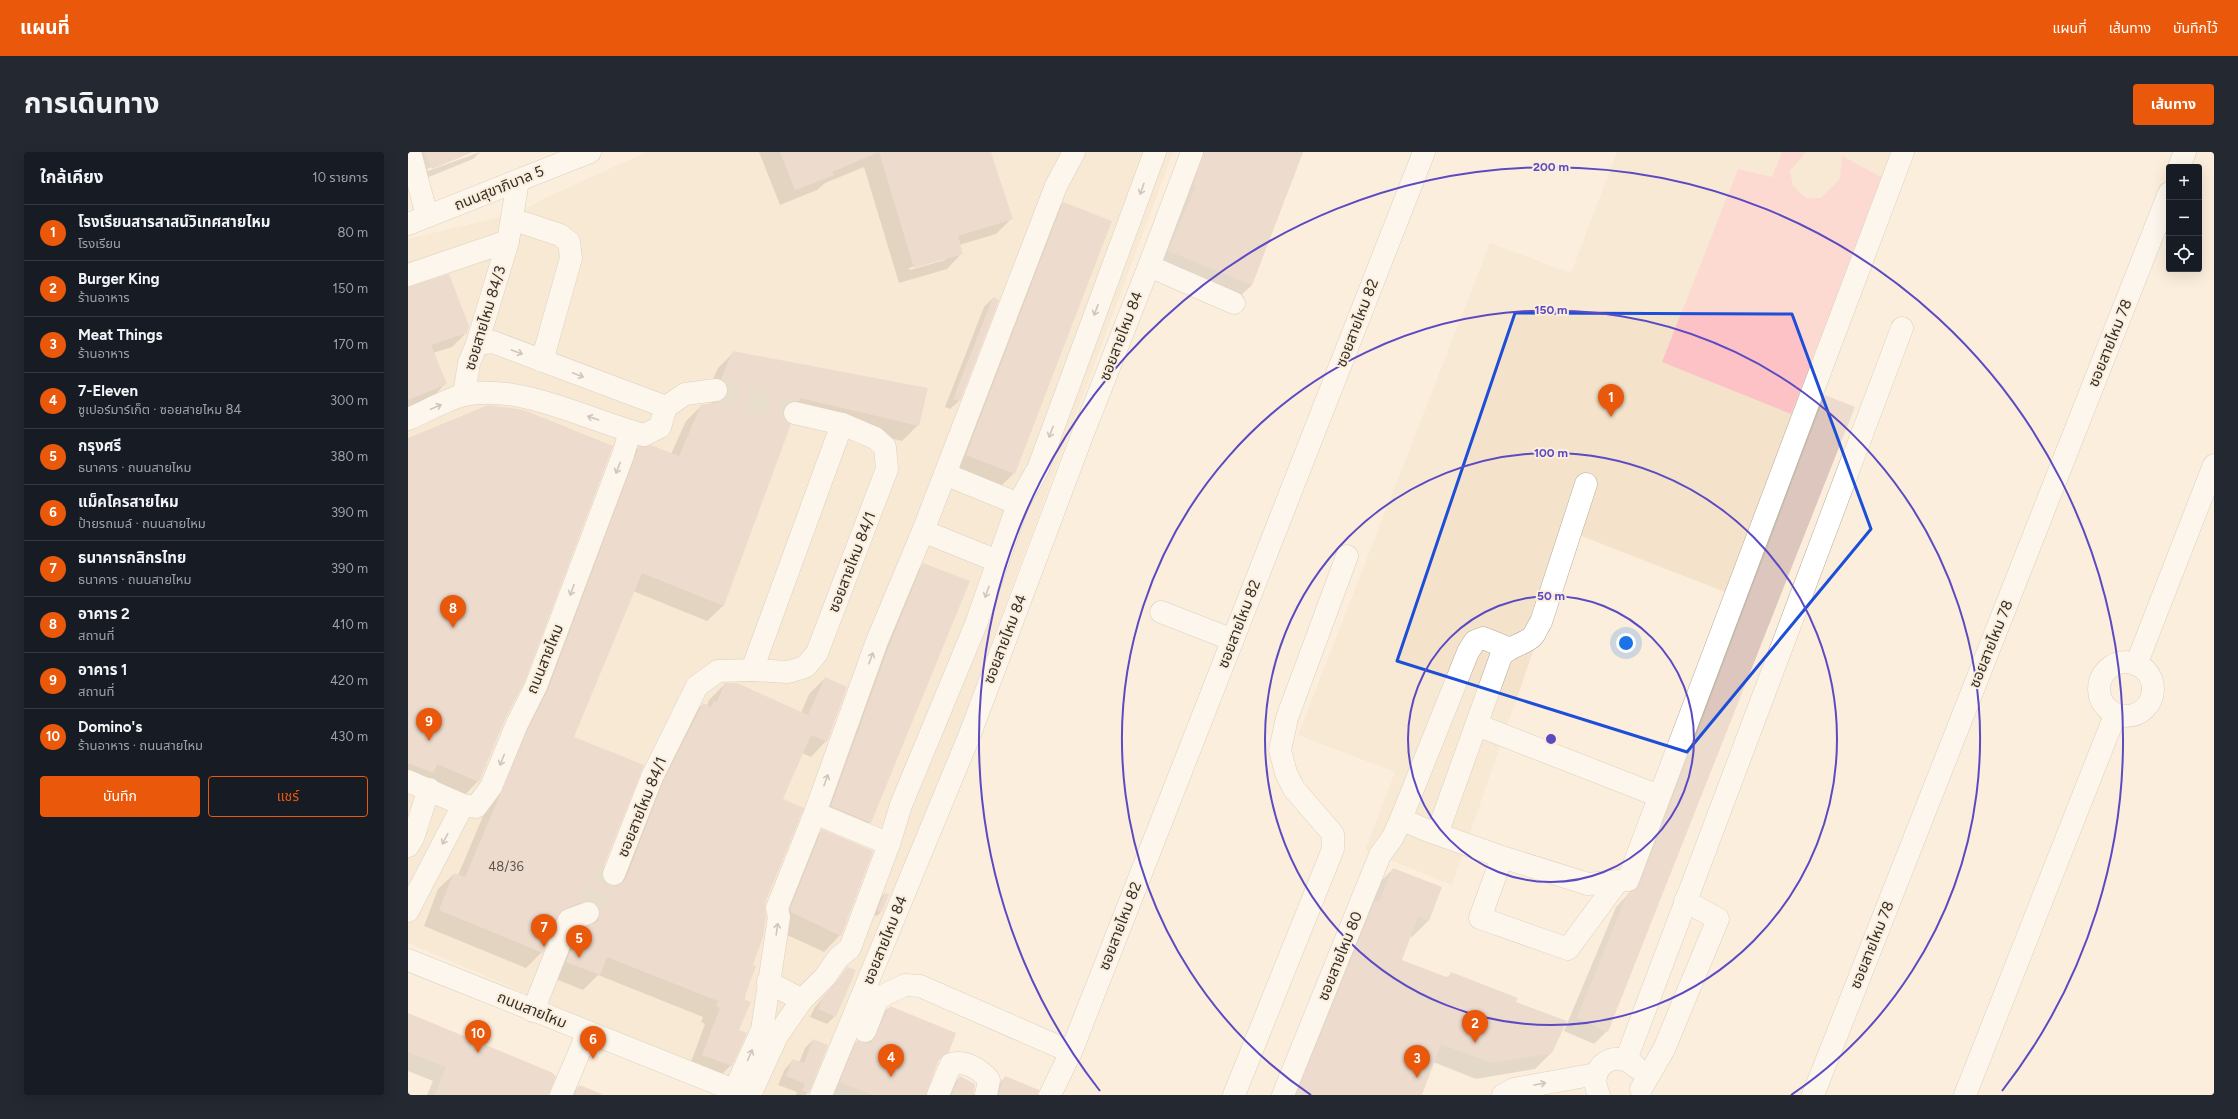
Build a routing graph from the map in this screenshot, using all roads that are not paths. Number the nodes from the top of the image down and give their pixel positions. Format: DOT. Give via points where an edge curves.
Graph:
graph roads {
  1 [pos="410,152"];
  2 [pos="590,152"];
  3 [pos="1074,152"];
  4 [pos="1155,152"];
  5 [pos="1192,152"];
  6 [pos="1424,152"];
  7 [pos="1903,152"];
  8 [pos="2185,152"];
  9 [pos="2180,164"];
  10 [pos="525,178"];
  11 [pos="2166,200"];
  12 [pos="418,220"];
  13 [pos="524,223"];
  14 [pos="508,241"];
  15 [pos="1149,266"];
  16 [pos="408,275"];
  17 [pos="1234,303"];
  18 [pos="1902,328"];
  19 [pos="485,343"];
  20 [pos="542,361"];
  21 [pos="716,390"];
  22 [pos="464,395"];
  23 [pos="666,407"];
  24 [pos="795,413"];
  25 [pos="408,419"];
  26 [pos="842,424"];
  27 [pos="630,431"];
  28 [pos="2214,465"];
  29 [pos="945,474"];
  30 [pos="1586,484"];
  31 [pos="1018,504"];
  32 [pos="923,531"];
  33 [pos="1347,556"];
  34 [pos="997,561"];
  35 [pos="1161,612"];
  36 [pos="1233,640"];
  37 [pos="1508,648"];
  38 [pos="2136,665"];
  39 [pos="752,670"];
  40 [pos="2115,715"];
  41 [pos="1477,725"];
  42 [pos="408,781"];
  43 [pos="429,789"];
  44 [pos="1658,796"];
  45 [pos="463,805"];
  46 [pos="815,813"];
  47 [pos="1401,819"];
  48 [pos="1437,834"];
  49 [pos="889,844"];
  50 [pos="408,846"];
  51 [pos="1502,857"];
  52 [pos="614,874"];
  53 [pos="1618,881"];
  54 [pos="1685,901"];
  55 [pos="408,911"];
  56 [pos="588,913"];
  57 [pos="408,960"];
  58 [pos="768,982"];
  59 [pos="802,1000"];
  60 [pos="533,1011"];
  61 [pos="865,1030"];
  62 [pos="588,1032"];
  63 [pos="1071,1052"];
  64 [pos="1626,1060"];
  65 [pos="1596,1074"];
  66 [pos="1639,1092"];
  67 [pos="743,1094"];
  68 [pos="561,1095"];
  69 [pos="821,1095"];
  70 [pos="938,1095"];
  71 [pos="986,1095"];
  72 [pos="1050,1095"];
  73 [pos="1234,1095"];
  74 [pos="1284,1095"];
  75 [pos="1503,1095"];
  76 [pos="1599,1095"];
  77 [pos="1813,1095"];
  78 [pos="1965,1095"];
  1 -- 12 [label="street"];
  2 -- 10 [label="street, ถนนสุขาภิบาล 5"];
  3 -- 29 [label="street" via="1056,186"];
  4 -- 31 [label="street, one-way" via="1038,468"];
  5 -- 15 [label="street, ซอยสายไหม 84"];
  6 -- 36 [label="street, ซอยสายไหม 82"];
  7 -- 44 [label="street"];
  8 -- 9 [label="street"];
  10 -- 12 [label="street, ถนนสุขาภิบาล 5"];
  10 -- 13 [label="street"];
  10 -- 14 [label="street, ซอยสายไหม 84/3"];
  11 -- 77 [label="street, ซอยสายไหม 78"];
  13 -- 19 [label="street"];
  13 -- 20 [label="street" via="560,235 569,242 571,258"];
  14 -- 16 [label="street"];
  14 -- 19 [label="street, ซอยสายไหม 84/3"];
  15 -- 17 [label="street"];
  15 -- 69 [label="street, ซอยสายไหม 84" via="970,734"];
  18 -- 54 [label="street"];
  19 -- 20 [label="street, one-way"];
  19 -- 22 [label="street, ซอยสายไหม 84/3" via="468,363"];
  20 -- 23 [label="street, one-way"];
  21 -- 23 [label="street" via="685,394"];
  25 -- 22 [label="street, one-way"];
  27 -- 22 [label="street, one-way" via="530,399 499,394"];
  23 -- 27 [label="street" via="660,427 644,435"];
  24 -- 26 [label="street, ซอยสายไหม 84/1"];
  26 -- 39 [label="street"];
  26 -- 39 [label="street, ซอยสายไหม 84/1" via="874,438 885,447 887,469 817,653 805,667 788,672"];
  27 -- 45 [label="street, ถนนสายไหม, one-way" via="536,686 517,724 492,787 476,807"];
  28 -- 38 [label="street"];
  29 -- 31 [label="street"];
  29 -- 32 [label="street"];
  30 -- 37 [label="street" via="1541,622 1533,636"];
  31 -- 34 [label="street"];
  32 -- 34 [label="street"];
  46 -- 32 [label="street, one-way" via="877,641"];
  33 -- 73 [label="street" via="1287,718 1280,750 1286,773 1294,789 1333,834 1333,849"];
  34 -- 49 [label="street, one-way" via="976,624 901,805"];
  35 -- 36 [label="street"];
  36 -- 63 [label="street, ซอยสายไหม 82"];
  37 -- 41 [label="street" via="1501,656"];
  37 -- 47 [label="street, ซอยสายไหม 80" via="1483,638 1475,641 1468,652"];
  38 -- 40 [label="street" via="2122,662 2114,664 2101,677 2099,694 2102,703"];
  38 -- 40 [label="street" via="2148,671 2152,680 2153,698 2149,706 2138,714 2124,717"];
  39 -- 52 [label="street, ซอยสายไหม 84/1" via="718,671 697,686 652,777"];
  40 -- 78 [label="street"];
  41 -- 44 [label="street"];
  41 -- 48 [label="street"];
  42 -- 43 [label="street"];
  43 -- 45 [label="street"];
  43 -- 50 [label="street"];
  44 -- 53 [label="street" via="1628,880"];
  45 -- 55 [label="street, one-way"];
  46 -- 49 [label="street"];
  58 -- 46 [label="street, one-way" via="779,917 777,908"];
  47 -- 48 [label="street"];
  47 -- 74 [label="street, ซอยสายไหม 80" via="1393,837 1380,855"];
  48 -- 51 [label="street"];
  49 -- 59 [label="street" via="850,948 838,958"];
  51 -- 53 [label="street" via="1588,884"];
  51 -- 53 [label="street" via="1480,918 1568,949"];
  54 -- 64 [label="street"];
  54 -- 66 [label="street" via="1718,919 1664,1049"];
  56 -- 60 [label="street" via="569,920"];
  57 -- 60 [label="street, ถนนสายไหม"];
  58 -- 59 [label="street"];
  67 -- 58 [label="street, one-way" via="762,1030"];
  59 -- 67 [label="street" via="777,1036"];
  60 -- 62 [label="street, ถนนสายไหม"];
  61 -- 63 [label="street" via="878,998 905,985 920,986"];
  62 -- 67 [label="street, ถนนสายไหม"];
  62 -- 68 [label="street"];
  63 -- 72 [label="street, ซอยสายไหม 82"];
  64 -- 65 [label="street" via="1619,1058 1605,1062"];
  64 -- 66 [label="street" via="1638,1068 1642,1082"];
  75 -- 65 [label="street, one-way" via="1514,1089"];
  65 -- 76 [label="street" via="1594,1081"];
  70 -- 71 [label="street" via="951,1064 959,1062 981,1071 989,1080"];
}
